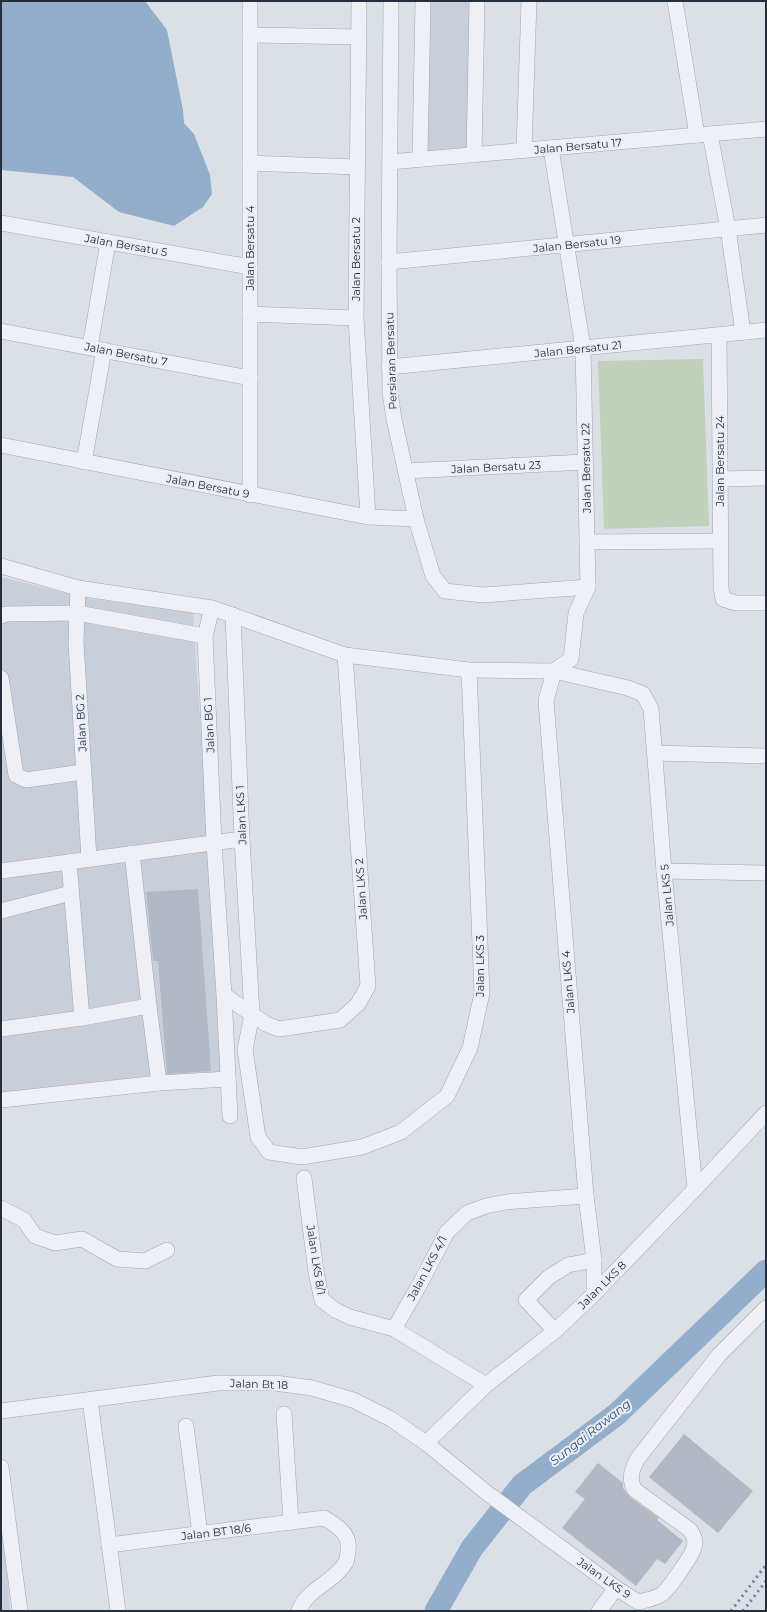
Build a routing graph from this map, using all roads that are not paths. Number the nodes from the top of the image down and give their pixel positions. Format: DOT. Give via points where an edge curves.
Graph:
graph roads {
  1 [pos="250,1"];
  2 [pos="358,1"];
  3 [pos="391,1"];
  4 [pos="423,1"];
  5 [pos="477,1"];
  6 [pos="529,1"];
  7 [pos="675,1"];
  8 [pos="250,35"];
  9 [pos="358,37"];
  10 [pos="766,129"];
  11 [pos="704,135"];
  12 [pos="551,148"];
  13 [pos="524,150"];
  14 [pos="474,154"];
  15 [pos="420,159"];
  16 [pos="390,162"];
  17 [pos="250,163"];
  18 [pos="357,166"];
  19 [pos="1,223"];
  20 [pos="766,225"];
  21 [pos="728,229"];
  22 [pos="108,242"];
  23 [pos="566,245"];
  24 [pos="389,262"];
  25 [pos="250,267"];
  26 [pos="250,314"];
  27 [pos="356,318"];
  28 [pos="1,330"];
  29 [pos="766,330"];
  30 [pos="743,332"];
  31 [pos="719,335"];
  32 [pos="583,348"];
  33 [pos="97,349"];
  34 [pos="389,367"];
  35 [pos="250,378"];
  36 [pos="1,445"];
  37 [pos="84,462"];
  38 [pos="586,462"];
  39 [pos="406,471"];
  40 [pos="766,478"];
  41 [pos="720,479"];
  42 [pos="250,494"];
  43 [pos="368,517"];
  44 [pos="416,519"];
  45 [pos="720,541"];
  46 [pos="587,542"];
  47 [pos="1,566"];
  48 [pos="588,587"];
  49 [pos="78,588"];
  50 [pos="766,603"];
  51 [pos="212,608"];
  52 [pos="76,613"];
  53 [pos="233,615"];
  54 [pos="1,616"];
  55 [pos="205,636"];
  56 [pos="345,656"];
  57 [pos="469,670"];
  58 [pos="554,671"];
  59 [pos="1,678"];
  60 [pos="655,753"];
  61 [pos="766,756"];
  62 [pos="83,772"];
  63 [pos="242,839"];
  64 [pos="214,843"];
  65 [pos="132,853"];
  66 [pos="89,859"];
  67 [pos="69,862"];
  68 [pos="1,871"];
  69 [pos="664,871"];
  70 [pos="766,874"];
  71 [pos="71,893"];
  72 [pos="1,911"];
  73 [pos="224,995"];
  74 [pos="150,1006"];
  75 [pos="252,1014"];
  76 [pos="82,1018"];
  77 [pos="1,1029"];
  78 [pos="228,1079"];
  79 [pos="159,1084"];
  80 [pos="1,1100"];
  81 [pos="766,1113"];
  82 [pos="230,1116"];
  83 [pos="304,1178"];
  84 [pos="695,1189"];
  85 [pos="586,1196"];
  86 [pos="1,1208"];
  87 [pos="167,1250"];
  88 [pos="594,1260"];
  89 [pos="594,1294"];
  90 [pos="766,1308"];
  91 [pos="394,1329"];
  92 [pos="555,1331"];
  93 [pos="486,1385"];
  94 [pos="90,1400"];
  95 [pos="1,1411"];
  96 [pos="284,1414"];
  97 [pos="186,1426"];
  98 [pos="426,1443"];
  99 [pos="1,1467"];
  100 [pos="487,1493"];
  101 [pos="291,1522"];
  102 [pos="200,1534"];
  103 [pos="109,1545"];
  104 [pos="8,1572"];
  105 [pos="616,1588"];
  106 [pos="20,1611"];
  107 [pos="118,1611"];
  108 [pos="299,1611"];
  109 [pos="599,1611"];
  1 -- 8 [label="street, Jalan Bersatu 4"];
  2 -- 9 [label="street, Jalan Bersatu 2"];
  3 -- 16 [label="street, Persiaran Bersatu"];
  4 -- 15 [label="street"];
  5 -- 14 [label="street"];
  6 -- 13 [label="street"];
  7 -- 11 [label="street"];
  8 -- 9 [label="street"];
  8 -- 17 [label="street, Jalan Bersatu 4"];
  9 -- 18 [label="street, Jalan Bersatu 2"];
  10 -- 11 [label="street, Jalan Bersatu 17"];
  11 -- 12 [label="street, Jalan Bersatu 17"];
  11 -- 21 [label="street"];
  12 -- 13 [label="street, Jalan Bersatu 17"];
  12 -- 23 [label="street, Jalan Bersatu 22"];
  13 -- 14 [label="street, Jalan Bersatu 17"];
  14 -- 15 [label="street, Jalan Bersatu 17"];
  15 -- 16 [label="street, Jalan Bersatu 17"];
  16 -- 24 [label="street, Persiaran Bersatu"];
  17 -- 18 [label="street"];
  17 -- 25 [label="street, Jalan Bersatu 4"];
  18 -- 27 [label="street, Jalan Bersatu 2"];
  19 -- 22 [label="street, Jalan Bersatu 5"];
  20 -- 21 [label="street, Jalan Bersatu 19"];
  21 -- 23 [label="street, Jalan Bersatu 19"];
  21 -- 30 [label="street"];
  22 -- 25 [label="street, Jalan Bersatu 5"];
  22 -- 33 [label="street"];
  23 -- 24 [label="street, Jalan Bersatu 19"];
  23 -- 32 [label="street, Jalan Bersatu 22"];
  24 -- 34 [label="street, Persiaran Bersatu"];
  25 -- 26 [label="street, Jalan Bersatu 4"];
  26 -- 27 [label="street"];
  26 -- 35 [label="street, Jalan Bersatu 4"];
  27 -- 43 [label="street, Jalan Bersatu 2"];
  28 -- 33 [label="street, Jalan Bersatu 7"];
  29 -- 30 [label="street, Jalan Bersatu 21"];
  30 -- 31 [label="street, Jalan Bersatu 21"];
  31 -- 32 [label="street, Jalan Bersatu 21"];
  31 -- 41 [label="street, Jalan Bersatu 24"];
  32 -- 34 [label="street, Jalan Bersatu 21"];
  32 -- 38 [label="street, Jalan Bersatu 22"];
  33 -- 35 [label="street, Jalan Bersatu 7"];
  33 -- 37 [label="street"];
  34 -- 39 [label="street, Persiaran Bersatu" via="394,419"];
  35 -- 42 [label="street, Jalan Bersatu 4"];
  36 -- 37 [label="street, Jalan Bersatu 9"];
  37 -- 42 [label="street, Jalan Bersatu 9"];
  38 -- 39 [label="street, Jalan Bersatu 23"];
  38 -- 46 [label="street, Jalan Bersatu 22"];
  39 -- 44 [label="street, Persiaran Bersatu"];
  40 -- 41 [label="street"];
  41 -- 45 [label="street, Jalan Bersatu 24"];
  42 -- 43 [label="street, Jalan Bersatu 9"];
  43 -- 44 [label="street, Jalan Bersatu 9"];
  44 -- 48 [label="street, Persiaran Bersatu" via="433,576 445,591 484,595"];
  45 -- 46 [label="street"];
  45 -- 50 [label="street, Jalan Bersatu 24" via="722,599 736,603"];
  46 -- 48 [label="street, Jalan Bersatu 22"];
  47 -- 49 [label="street"];
  48 -- 58 [label="street" via="576,613 571,659"];
  49 -- 51 [label="street"];
  49 -- 52 [label="street, Jalan BG 2"];
  51 -- 53 [label="street"];
  51 -- 55 [label="street, Jalan BG 1"];
  52 -- 54 [label="street"];
  52 -- 55 [label="street"];
  52 -- 62 [label="street, Jalan BG 2"];
  53 -- 56 [label="street"];
  53 -- 63 [label="street, Jalan LKS 1"];
  55 -- 64 [label="street, Jalan BG 1"];
  56 -- 57 [label="street"];
  56 -- 75 [label="street, Jalan LKS 2" via="368,986 358,1004 340,1020 279,1029"];
  57 -- 58 [label="street"];
  57 -- 75 [label="street, Jalan LKS 3" via="482,993 470,1048 447,1096 401,1132 362,1148 302,1158 269,1152 258,1137 244,1050"];
  58 -- 60 [label="street, Jalan LKS 5" via="644,694 651,709"];
  58 -- 85 [label="street, Jalan LKS 4" via="546,701"];
  59 -- 62 [label="street" via="16,775 26,780"];
  60 -- 61 [label="street"];
  60 -- 69 [label="street, Jalan LKS 5"];
  62 -- 66 [label="street, Jalan BG 2"];
  63 -- 64 [label="street"];
  63 -- 75 [label="street, Jalan LKS 1"];
  64 -- 65 [label="street"];
  64 -- 73 [label="street, Jalan BG 1"];
  65 -- 66 [label="street"];
  65 -- 74 [label="street"];
  66 -- 67 [label="street"];
  67 -- 68 [label="street"];
  67 -- 71 [label="street"];
  69 -- 70 [label="street"];
  69 -- 84 [label="street, Jalan LKS 5"];
  71 -- 72 [label="street"];
  71 -- 76 [label="street"];
  73 -- 75 [label="street, Jalan LKS 2"];
  73 -- 78 [label="street, Jalan BG 1"];
  74 -- 76 [label="street"];
  74 -- 79 [label="street"];
  76 -- 77 [label="street"];
  78 -- 79 [label="street"];
  78 -- 82 [label="street, Jalan BG 1"];
  79 -- 80 [label="street"];
  81 -- 84 [label="street, Jalan LKS 8"];
  83 -- 91 [label="street, Jalan LKS 8/1" via="322,1300 350,1317"];
  84 -- 89 [label="street, Jalan LKS 8"];
  85 -- 88 [label="street, Jalan LKS 4"];
  85 -- 91 [label="street, Jalan LKS 4/1" via="506,1202 467,1213 447,1232"];
  86 -- 87 [label="street" via="24,1220 35,1236 55,1243 82,1239 117,1259 145,1261"];
  88 -- 89 [label="street, Jalan LKS 4"];
  88 -- 92 [label="street" via="568,1265 549,1277 526,1300"];
  89 -- 92 [label="street, Jalan LKS 8"];
  90 -- 105 [label="street, Jalan LKS 9" via="719,1355 632,1468 631,1483 635,1490 690,1530 695,1538 694,1549 662,1594 638,1602"];
  91 -- 93 [label="street, Jalan LKS 8/1"];
  92 -- 93 [label="street, Jalan LKS 8"];
  93 -- 98 [label="street, Jalan LKS 8"];
  94 -- 95 [label="street, Jalan Bt 18"];
  94 -- 98 [label="street, Jalan Bt 18" via="218,1383 275,1382 312,1388 352,1400 391,1419"];
  94 -- 103 [label="street"];
  96 -- 101 [label="street"];
  97 -- 102 [label="street"];
  98 -- 100 [label="street, Jalan Bt 18"];
  99 -- 104 [label="street"];
  100 -- 105 [label="street, Jalan LKS 9"];
  101 -- 102 [label="street, Jalan BT 18/6"];
  101 -- 108 [label="street, Jalan BT 18/6" via="324,1518 341,1528 349,1545 346,1562 302,1603"];
  102 -- 103 [label="street, Jalan BT 18/6"];
  103 -- 107 [label="street"];
  104 -- 106 [label="street"];
  105 -- 109 [label="street"];
}
